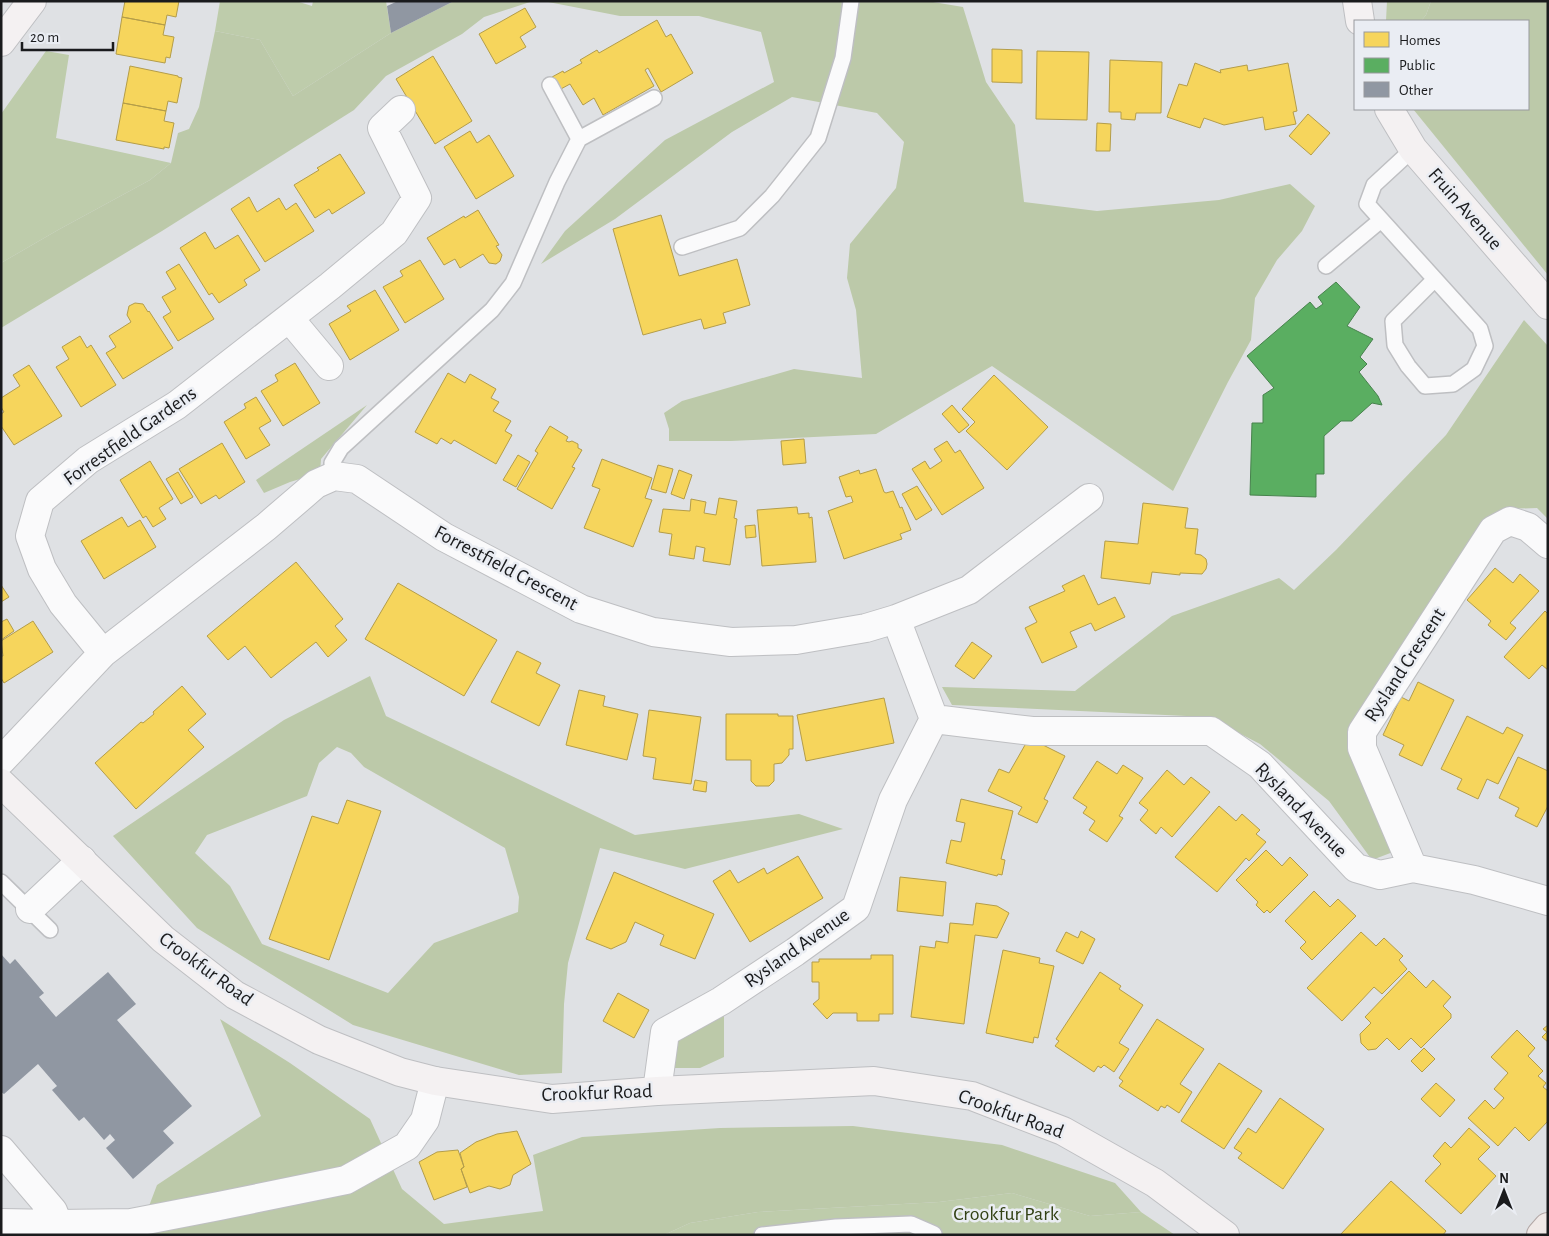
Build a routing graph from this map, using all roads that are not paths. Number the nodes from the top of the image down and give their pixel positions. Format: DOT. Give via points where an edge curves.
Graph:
graph roads {
  1 [pos="32,1"];
  2 [pos="851,1"];
  3 [pos="1357,1"];
  4 [pos="1360,20"];
  5 [pos="1,42"];
  6 [pos="550,85"];
  7 [pos="654,98"];
  8 [pos="401,110"];
  9 [pos="1390,110"];
  10 [pos="579,139"];
  11 [pos="1413,149"];
  12 [pos="1381,220"];
  13 [pos="682,247"];
  14 [pos="1326,266"];
  15 [pos="1434,279"];
  16 [pos="1548,305"];
  17 [pos="289,318"];
  18 [pos="330,366"];
  19 [pos="334,476"];
  20 [pos="1089,498"];
  21 [pos="1548,544"];
  22 [pos="896,620"];
  23 [pos="103,653"];
  24 [pos="934,719"];
  25 [pos="1,761"];
  26 [pos="1,783"];
  27 [pos="82,860"];
  28 [pos="1413,868"];
  29 [pos="1,882"];
  30 [pos="1548,901"];
  31 [pos="30,909"];
  32 [pos="50,930"];
  33 [pos="435,1081"];
  34 [pos="657,1091"];
  35 [pos="1,1150"];
  36 [pos="1,1223"];
  37 [pos="58,1224"];
  38 [pos="1548,1227"];
  39 [pos="934,1234"];
  40 [pos="1222,1234"];
  41 [pos="762,1235"];
  42 [pos="1541,1235"];
  1 -- 5 [label="street"];
  2 -- 13 [label="lane" via="843,58 818,138 772,196 740,228"];
  3 -- 4 [label="street"];
  6 -- 10 [label="lane"];
  7 -- 10 [label="lane"];
  8 -- 17 [label="street, Forrestfield Gardens" via="382,128 417,198 394,233"];
  9 -- 11 [label="street, Fruin Avenue"];
  10 -- 19 [label="lane" via="513,283 492,310 341,448 332,463"];
  11 -- 12 [label="lane" via="1374,185 1367,204"];
  11 -- 16 [label="street, Fruin Avenue"];
  12 -- 14 [label="lane"];
  12 -- 15 [label="lane"];
  15 -- 15 [label="lane" via="1480,329 1485,346 1474,369 1453,384 1425,386 1395,345 1392,321"];
  17 -- 18 [label="street"];
  17 -- 23 [label="street, Forrestfield Gardens" via="177,405 88,460 40,501 30,536 42,569 63,604"];
  19 -- 22 [label="street, Forrestfield Crescent" via="357,480 444,537 581,609 652,632 732,642 796,640"];
  19 -- 23 [label="street" via="316,484 266,527"];
  20 -- 22 [label="street, Forrestfield Crescent" via="969,590"];
  21 -- 28 [label="street, Rysland Crescent" via="1528,527 1510,521 1493,530 1362,732 1362,748"];
  22 -- 24 [label="street"];
  23 -- 25 [label="street"];
  24 -- 28 [label="street, Rysland Avenue" via="1032,731 1211,731 1260,765 1356,868 1380,875"];
  24 -- 34 [label="street, Rysland Avenue" via="893,800 856,908 721,1001 664,1032"];
  26 -- 27 [label="street, Crookfur Road"];
  27 -- 31 [label="street"];
  27 -- 33 [label="street, Crookfur Road" via="163,939 234,995 319,1040 400,1072"];
  28 -- 30 [label="street, Rysland Avenue" via="1474,880"];
  29 -- 31 [label="lane"];
  31 -- 32 [label="lane"];
  33 -- 34 [label="street, Crookfur Road" via="552,1099"];
  33 -- 37 [label="street" via="425,1120 407,1146 346,1180 131,1223"];
  34 -- 40 [label="street, Crookfur Road" via="874,1081 972,1096 1063,1131 1155,1183"];
  35 -- 37 [label="street" via="53,1211"];
  36 -- 37 [label="street"];
  38 -- 42 [label="main road"];
  39 -- 41 [label="lane" via="911,1224 836,1227"];
}
